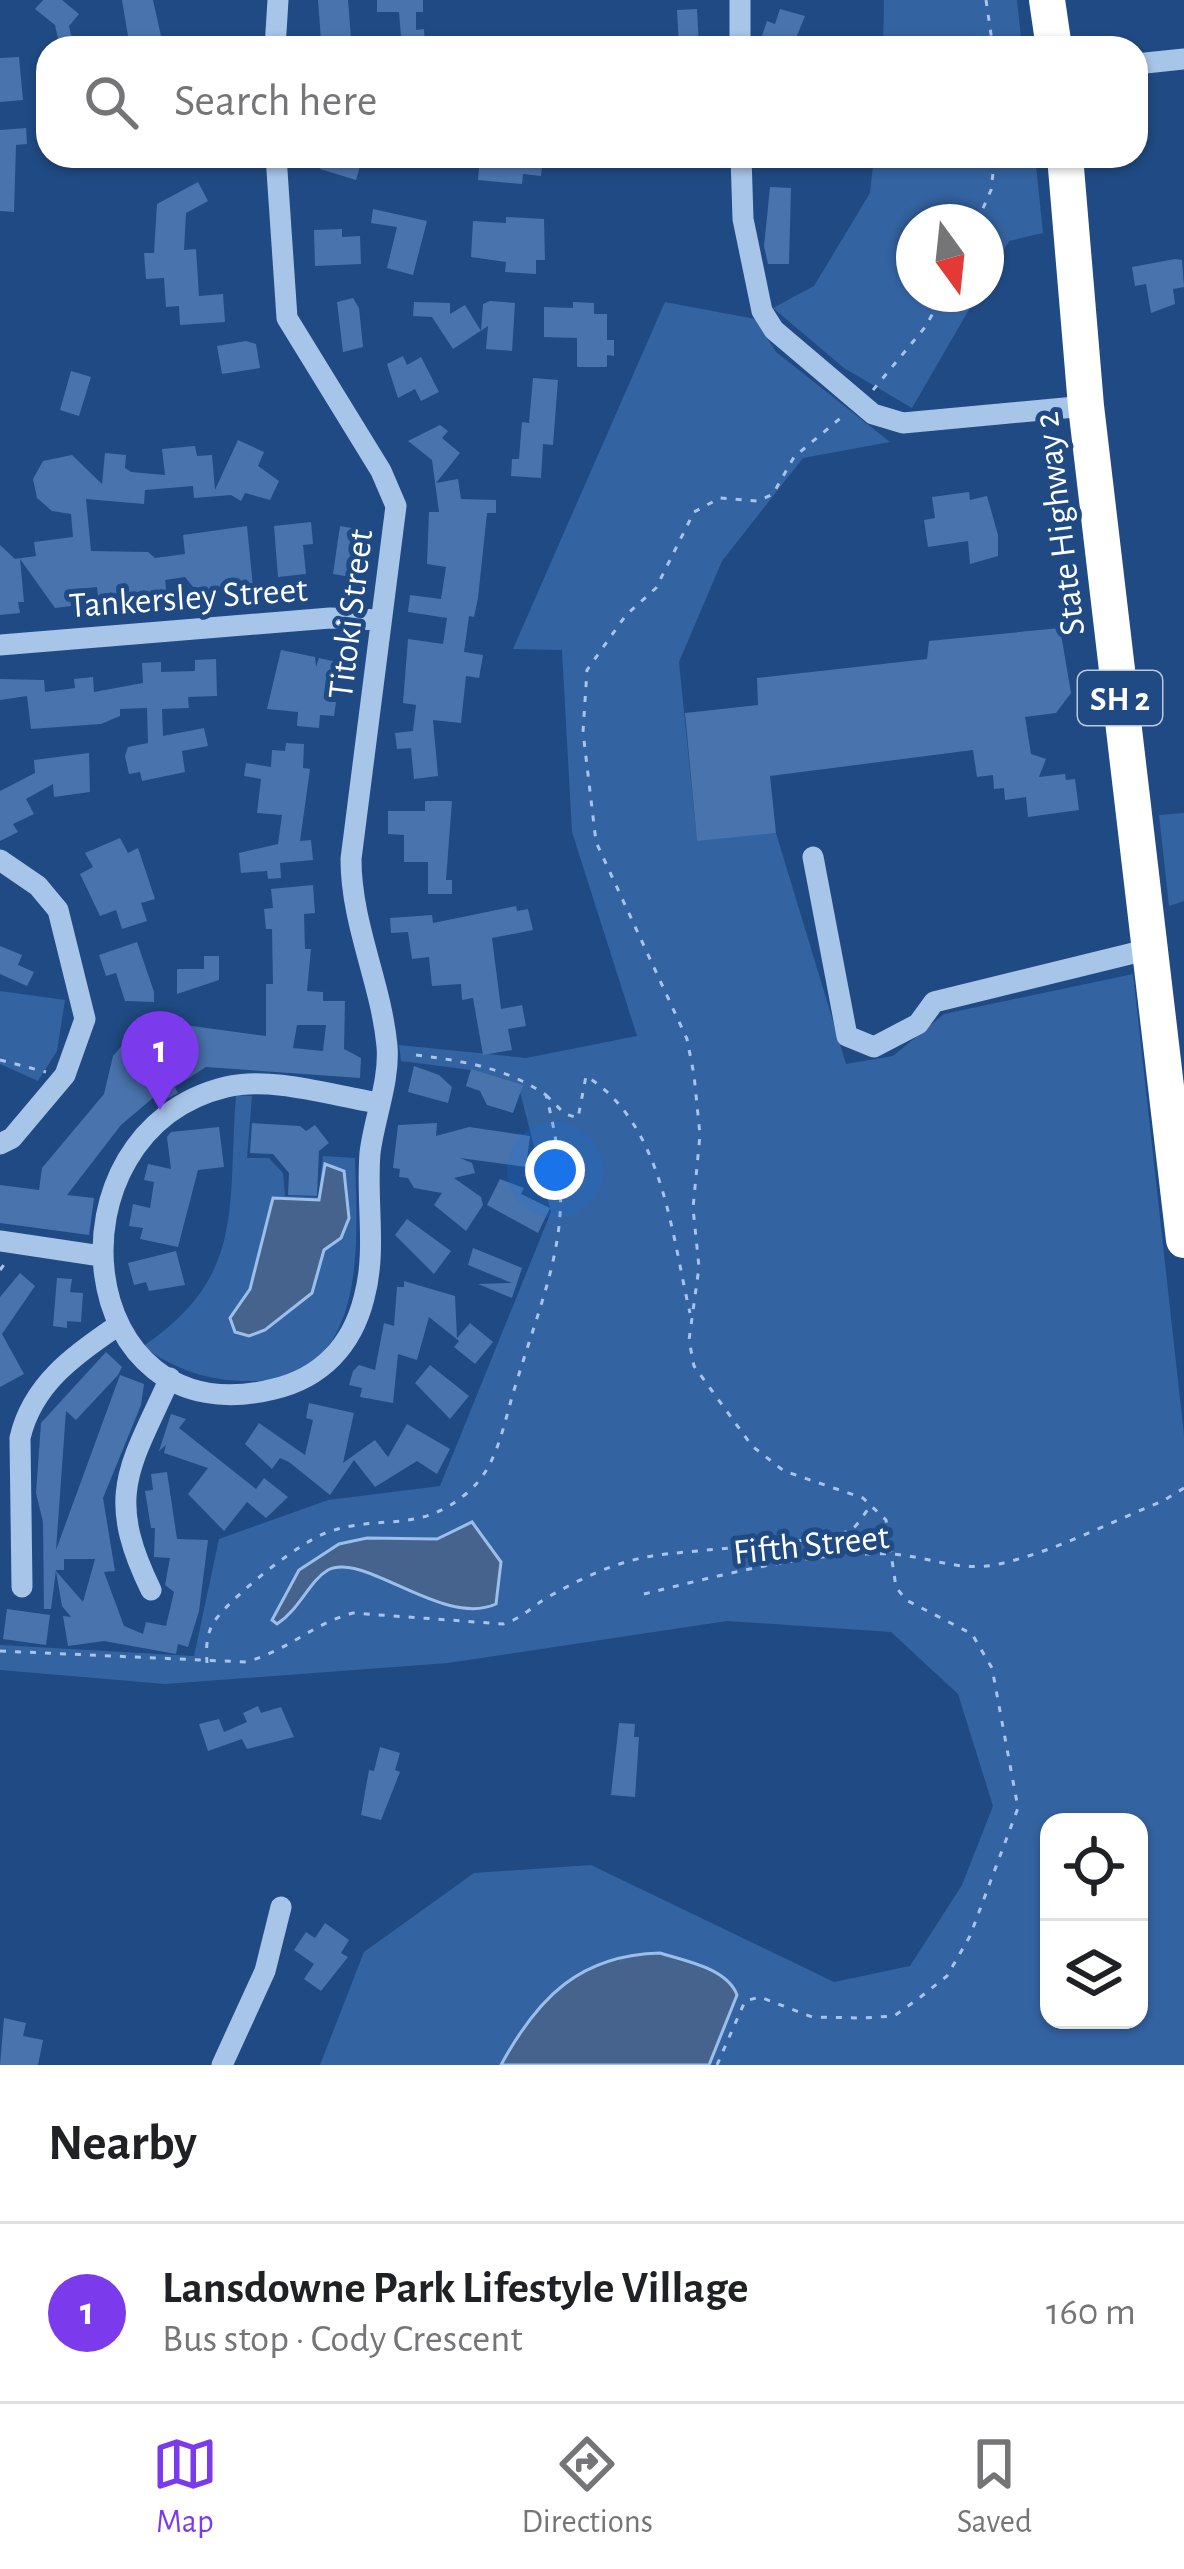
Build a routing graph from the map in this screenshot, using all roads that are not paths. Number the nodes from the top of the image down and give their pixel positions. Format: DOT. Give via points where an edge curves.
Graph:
graph roads {
  1 [pos="278,0"];
  2 [pos="740,0"];
  3 [pos="1047,0"];
  4 [pos="276,36"];
  5 [pos="740,36"];
  6 [pos="1052,36"];
  7 [pos="1184,59"];
  8 [pos="1148,63"];
  9 [pos="278,168"];
  10 [pos="741,168"];
  11 [pos="1066,168"];
  12 [pos="1086,406"];
  13 [pos="382,620"];
  14 [pos="0,645"];
  15 [pos="813,857"];
  16 [pos="0,860"];
  17 [pos="1150,949"];
  18 [pos="379,1103"];
  19 [pos="0,1144"];
  20 [pos="1184,1240"];
  21 [pos="0,1241"];
  22 [pos="101,1256"];
  23 [pos="117,1326"];
  24 [pos="170,1378"];
  25 [pos="22,1587"];
  26 [pos="151,1590"];
  27 [pos="281,1907"];
  28 [pos="222,2065"];
  1 -- 4 [label="street"];
  2 -- 5 [label="street"];
  3 -- 6 [label="highway"];
  7 -- 8 [label="street"];
  9 -- 13 [label="street, Titoki Street" via="287,318 395,506"];
  10 -- 12 [label="street" via="762,310 774,330 860,404 903,423"];
  11 -- 12 [label="highway, State Highway 2 / SH 2"];
  12 -- 17 [label="highway, State Highway 2 / SH 2"];
  13 -- 14 [label="street, Tankersley Street"];
  13 -- 18 [label="street, Titoki Street" via="351,893 387,1043"];
  15 -- 17 [label="street" via="854,1042 874,1047 918,1024 934,1002"];
  16 -- 19 [label="street" via="58,910 85,1019 65,1075"];
  17 -- 20 [label="highway, State Highway 2 / SH 2"];
  18 -- 22 [label="street" via="274,1087 230,1086 199,1096 132,1154 105,1217"];
  18 -- 24 [label="street" via="365,1298 330,1364 296,1384 252,1395 199,1391"];
  21 -- 22 [label="street"];
  22 -- 23 [label="street"];
  23 -- 24 [label="street"];
  23 -- 25 [label="street" via="58,1372 26,1414"];
  24 -- 26 [label="street" via="124,1492 128,1538"];
  27 -- 28 [label="street" via="266,1971"];
}
